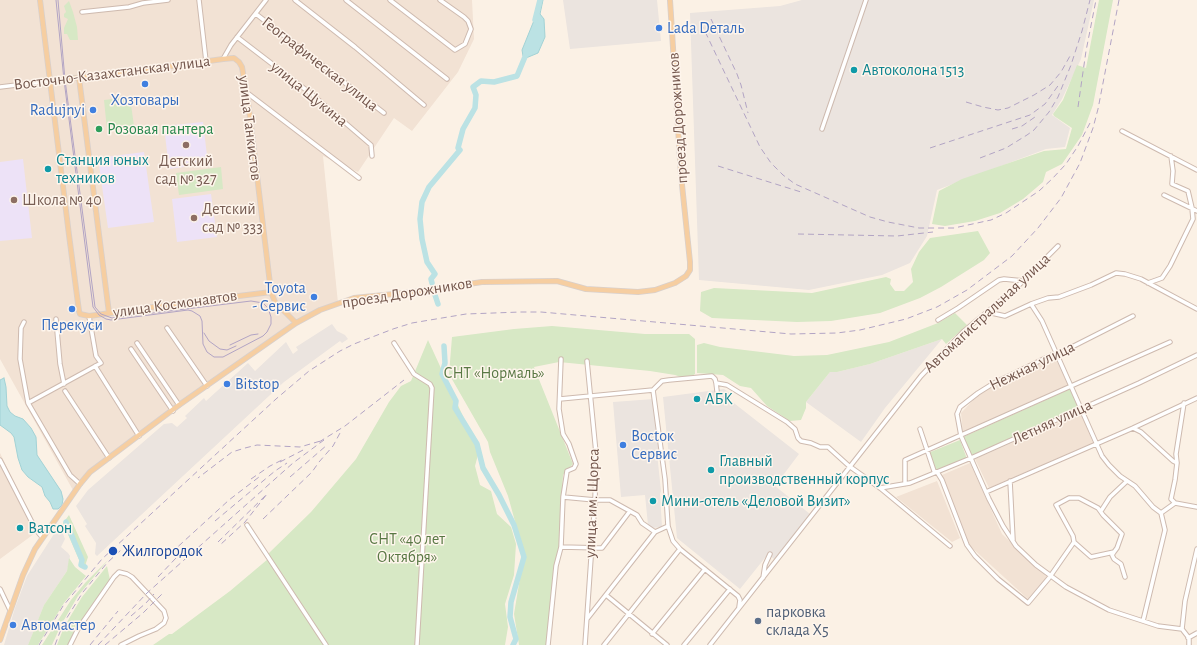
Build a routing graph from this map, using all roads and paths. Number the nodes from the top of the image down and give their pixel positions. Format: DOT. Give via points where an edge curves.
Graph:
graph roads {
  1 [pos="40,0"];
  2 [pos="168,0"];
  3 [pos="199,0"];
  4 [pos="266,0"];
  5 [pos="295,0"];
  6 [pos="346,0"];
  7 [pos="390,0"];
  8 [pos="440,0"];
  9 [pos="670,0"];
  10 [pos="866,0"];
  11 [pos="82,12"];
  12 [pos="256,14"];
  13 [pos="237,37"];
  14 [pos="223,59"];
  15 [pos="206,61"];
  16 [pos="78,78"];
  17 [pos="447,79"];
  18 [pos="50,81"];
  19 [pos="0,87"];
  20 [pos="246,92"];
  21 [pos="424,105"];
  22 [pos="384,114"];
  23 [pos="822,129"];
  24 [pos="1122,131"];
  25 [pos="372,156"];
  26 [pos="1171,156"];
  27 [pos="1197,170"];
  28 [pos="359,178"];
  29 [pos="1164,195"];
  30 [pos="1192,208"];
  31 [pos="1197,211"];
  32 [pos="1058,246"];
  33 [pos="1024,281"];
  34 [pos="1148,283"];
  35 [pos="271,292"];
  36 [pos="1031,304"];
  37 [pos="1197,309"];
  38 [pos="987,312"];
  39 [pos="109,313"];
  40 [pos="89,316"];
  41 [pos="1133,316"];
  42 [pos="56,320"];
  43 [pos="938,320"];
  44 [pos="24,322"];
  45 [pos="296,323"];
  46 [pos="167,328"];
  47 [pos="1170,342"];
  48 [pos="137,343"];
  49 [pos="394,343"];
  50 [pos="131,349"];
  51 [pos="1056,353"];
  52 [pos="1197,355"];
  53 [pos="561,359"];
  54 [pos="587,361"];
  55 [pos="95,366"];
  56 [pos="716,383"];
  57 [pos="64,384"];
  58 [pos="207,386"];
  59 [pos="1071,387"];
  60 [pos="654,390"];
  61 [pos="66,391"];
  62 [pos="716,391"];
  63 [pos="591,396"];
  64 [pos="1197,398"];
  65 [pos="560,399"];
  66 [pos="28,403"];
  67 [pos="1184,403"];
  68 [pos="179,406"];
  69 [pos="1081,409"];
  70 [pos="173,411"];
  71 [pos="1133,428"];
  72 [pos="920,429"];
  73 [pos="139,436"];
  74 [pos="961,436"];
  75 [pos="1095,443"];
  76 [pos="927,450"];
  77 [pos="109,458"];
  78 [pos="971,458"];
  79 [pos="0,460"];
  80 [pos="1177,463"];
  81 [pos="849,466"];
  82 [pos="937,472"];
  83 [pos="1010,481"];
  84 [pos="1126,481"];
  85 [pos="80,484"];
  86 [pos="905,484"];
  87 [pos="880,488"];
  88 [pos="986,492"];
  89 [pos="563,497"];
  90 [pos="594,500"];
  91 [pos="1175,503"];
  92 [pos="1197,507"];
  93 [pos="630,511"];
  94 [pos="1101,511"];
  95 [pos="1161,513"];
  96 [pos="246,524"];
  97 [pos="668,526"];
  98 [pos="655,532"];
  99 [pos="42,537"];
  100 [pos="1013,540"];
  101 [pos="1074,542"];
  102 [pos="950,546"];
  103 [pos="561,547"];
  104 [pos="591,548"];
  105 [pos="680,549"];
  106 [pos="1197,549"];
  107 [pos="1114,552"];
  108 [pos="770,554"];
  109 [pos="705,569"];
  110 [pos="1050,575"];
  111 [pos="1125,577"];
  112 [pos="762,579"];
  113 [pos="0,589"];
  114 [pos="730,589"];
  115 [pos="606,594"];
  116 [pos="739,608"];
  117 [pos="10,610"];
  118 [pos="629,614"];
  119 [pos="586,620"];
  120 [pos="1144,621"];
  121 [pos="1182,629"];
  122 [pos="1197,633"];
  123 [pos="652,634"];
  124 [pos="1188,638"];
  125 [pos="0,640"];
  126 [pos="70,645"];
  127 [pos="121,645"];
  128 [pos="326,645"];
  129 [pos="417,645"];
  130 [pos="548,645"];
  131 [pos="585,645"];
  132 [pos="604,645"];
  133 [pos="667,645"];
  134 [pos="684,645"];
  135 [pos="710,645"];
  136 [pos="1189,645"];
  1 -- 18 [label="main road"];
  2 -- 11 [label="street"];
  3 -- 15 [label="street"];
  4 -- 12 [label="street"];
  5 -- 21 [label="street"];
  6 -- 17 [label="street"];
  7 -- 8 [label="street" via="455,50 465,44 471,29 464,17"];
  9 -- 45 [label="main road, проезд Дорожников" via="681,175 690,262 690,270 682,280 655,290 638,292 586,289 557,281 482,282 354,298 320,310"];
  10 -- 23 [label="street"];
  12 -- 13 [label="street"];
  12 -- 22 [label="street, Географическая улица"];
  13 -- 14 [label="street"];
  13 -- 25 [label="street, улица Щукина" via="314,96 371,145"];
  14 -- 15 [label="main road, Восточно-Казахстанская улица"];
  14 -- 20 [label="main road, улица Танкистов" via="234,58 241,64"];
  15 -- 16 [label="main road, Восточно-Казахстанская улица"];
  16 -- 18 [label="main road, Восточно-Казахстанская улица"];
  16 -- 39 [label="main road"];
  18 -- 19 [label="street, Восточно-Казахстанская улица"];
  18 -- 40 [label="main road, улица Космонавтов" via="78,311"];
  20 -- 28 [label="street"];
  20 -- 35 [label="main road, улица Танкистов"];
  24 -- 26 [label="street"];
  26 -- 27 [label="street"];
  26 -- 30 [label="street" via="1172,184 1188,191"];
  29 -- 30 [label="street"];
  30 -- 31 [label="street"];
  30 -- 34 [label="street" via="1193,219 1170,266 1162,278"];
  32 -- 33 [label="street, Автомагистральная улица"];
  33 -- 38 [label="street, Автомагистральная улица"];
  33 -- 43 [label="street" via="999,280"];
  34 -- 36 [label="street" via="1116,273 1091,285"];
  34 -- 37 [label="street"];
  35 -- 39 [label="main road, улица Космонавтов"];
  35 -- 45 [label="main road, улица Танкистов" via="275,302"];
  36 -- 38 [label="street" via="1005,316"];
  36 -- 51 [label="street"];
  38 -- 81 [label="street, Автомагистральная улица" via="920,376"];
  39 -- 40 [label="main road, улица Космонавтов"];
  40 -- 55 [label="street" via="96,356 101,363"];
  41 -- 51 [label="street, Нежная улица"];
  42 -- 57 [label="street"];
  44 -- 66 [label="street" via="21,328 20,359"];
  45 -- 58 [label="main road, проезд Дорожников"];
  46 -- 58 [label="street"];
  47 -- 59 [label="street, Летняя улица"];
  48 -- 68 [label="street"];
  49 -- 129 [label="street" via="414,374 432,388"];
  50 -- 70 [label="street"];
  51 -- 59 [label="street"];
  51 -- 74 [label="street, Нежная улица" via="994,383 960,407 957,414"];
  52 -- 69 [label="street, Летняя улица"];
  53 -- 65 [label="street"];
  54 -- 63 [label="street, улица им. Щорса"];
  55 -- 57 [label="street"];
  55 -- 73 [label="street"];
  56 -- 60 [label="street" via="712,376 669,380 662,381"];
  56 -- 62 [label="street"];
  56 -- 81 [label="street" via="728,385 787,422 795,429 801,441 828,447"];
  57 -- 66 [label="street"];
  58 -- 68 [label="main road, проезд Дорожников"];
  59 -- 69 [label="street"];
  59 -- 74 [label="street, Летняя улица"];
  60 -- 63 [label="street"];
  60 -- 97 [label="street"];
  61 -- 77 [label="street"];
  63 -- 65 [label="street"];
  63 -- 90 [label="street, улица им. Щорса" via="596,453"];
  64 -- 67 [label="street"];
  65 -- 89 [label="street" via="563,434 576,464 567,472"];
  66 -- 85 [label="street" via="70,475"];
  67 -- 71 [label="street"];
  67 -- 80 [label="street" via="1176,454"];
  68 -- 70 [label="main road, проезд Дорожников"];
  69 -- 75 [label="street"];
  69 -- 78 [label="street, Летняя улица"];
  70 -- 73 [label="main road, проезд Дорожников"];
  71 -- 75 [label="street"];
  71 -- 80 [label="street"];
  72 -- 76 [label="street"];
  73 -- 77 [label="main road, проезд Дорожников"];
  74 -- 76 [label="street, Летняя улица"];
  74 -- 78 [label="street, Нежная улица"];
  75 -- 83 [label="street"];
  75 -- 84 [label="street" via="1109,465"];
  76 -- 82 [label="street" via="934,472"];
  76 -- 86 [label="street, Летняя улица" via="905,460"];
  77 -- 85 [label="main road, проезд Дорожников" via="90,472"];
  78 -- 82 [label="street, Летняя улица"];
  78 -- 88 [label="street, Нежная улица"];
  79 -- 99 [label="street"];
  80 -- 91 [label="street" via="1171,499"];
  81 -- 87 [label="street"];
  81 -- 112 [label="street, Автомагистральная улица"];
  82 -- 86 [label="street, Летняя улица"];
  82 -- 110 [label="street" via="968,545 975,556 998,579 1028,603"];
  83 -- 88 [label="street"];
  83 -- 100 [label="street"];
  84 -- 94 [label="street" via="1110,497"];
  84 -- 95 [label="street" via="1135,486"];
  85 -- 99 [label="main road, проезд Дорожников"];
  86 -- 87 [label="street, Летняя улица"];
  87 -- 102 [label="street"];
  88 -- 100 [label="street, Нежная улица"];
  89 -- 90 [label="street"];
  89 -- 103 [label="street"];
  90 -- 93 [label="street" via="610,500"];
  90 -- 104 [label="street, улица им. Щорса"];
  91 -- 92 [label="street"];
  91 -- 95 [label="street"];
  93 -- 98 [label="street" via="637,515 642,524"];
  93 -- 104 [label="street" via="602,548"];
  94 -- 101 [label="street" via="1079,498 1068,498 1056,505"];
  94 -- 107 [label="street" via="1122,534"];
  95 -- 120 [label="street" via="1165,530"];
  96 -- 128 [label="street"];
  97 -- 98 [label="street"];
  97 -- 105 [label="street" via="673,541"];
  98 -- 115 [label="street"];
  99 -- 117 [label="main road, проезд Дорожников" via="28,563"];
  100 -- 110 [label="street, Нежная улица" via="1036,565"];
  101 -- 107 [label="street" via="1091,557"];
  101 -- 110 [label="street"];
  103 -- 104 [label="street"];
  103 -- 130 [label="street" via="556,566"];
  104 -- 119 [label="street, улица им. Щорса"];
  105 -- 109 [label="street"];
  105 -- 118 [label="street"];
  106 -- 121 [label="street" via="1185,602"];
  107 -- 111 [label="street" via="1112,555 1121,564"];
  108 -- 112 [label="street"];
  109 -- 114 [label="street"];
  109 -- 123 [label="street"];
  110 -- 120 [label="street, Нежная улица" via="1109,610"];
  112 -- 116 [label="street, Автомагистральная улица"];
  113 -- 117 [label="street"];
  114 -- 116 [label="street" via="740,600"];
  114 -- 134 [label="street"];
  115 -- 118 [label="street"];
  115 -- 119 [label="street"];
  116 -- 135 [label="street, Автомагистральная улица"];
  117 -- 125 [label="main road, проезд Дорожников"];
  118 -- 123 [label="street"];
  118 -- 132 [label="street"];
  119 -- 131 [label="street, улица им. Щорса"];
  120 -- 121 [label="street, Нежная улица" via="1158,626"];
  121 -- 124 [label="street"];
  122 -- 124 [label="street"];
  123 -- 133 [label="street"];
  124 -- 136 [label="street"];
  126 -- 127 [label="street" via="78,629 119,572 132,577 164,611 166,618 156,629"];
}
